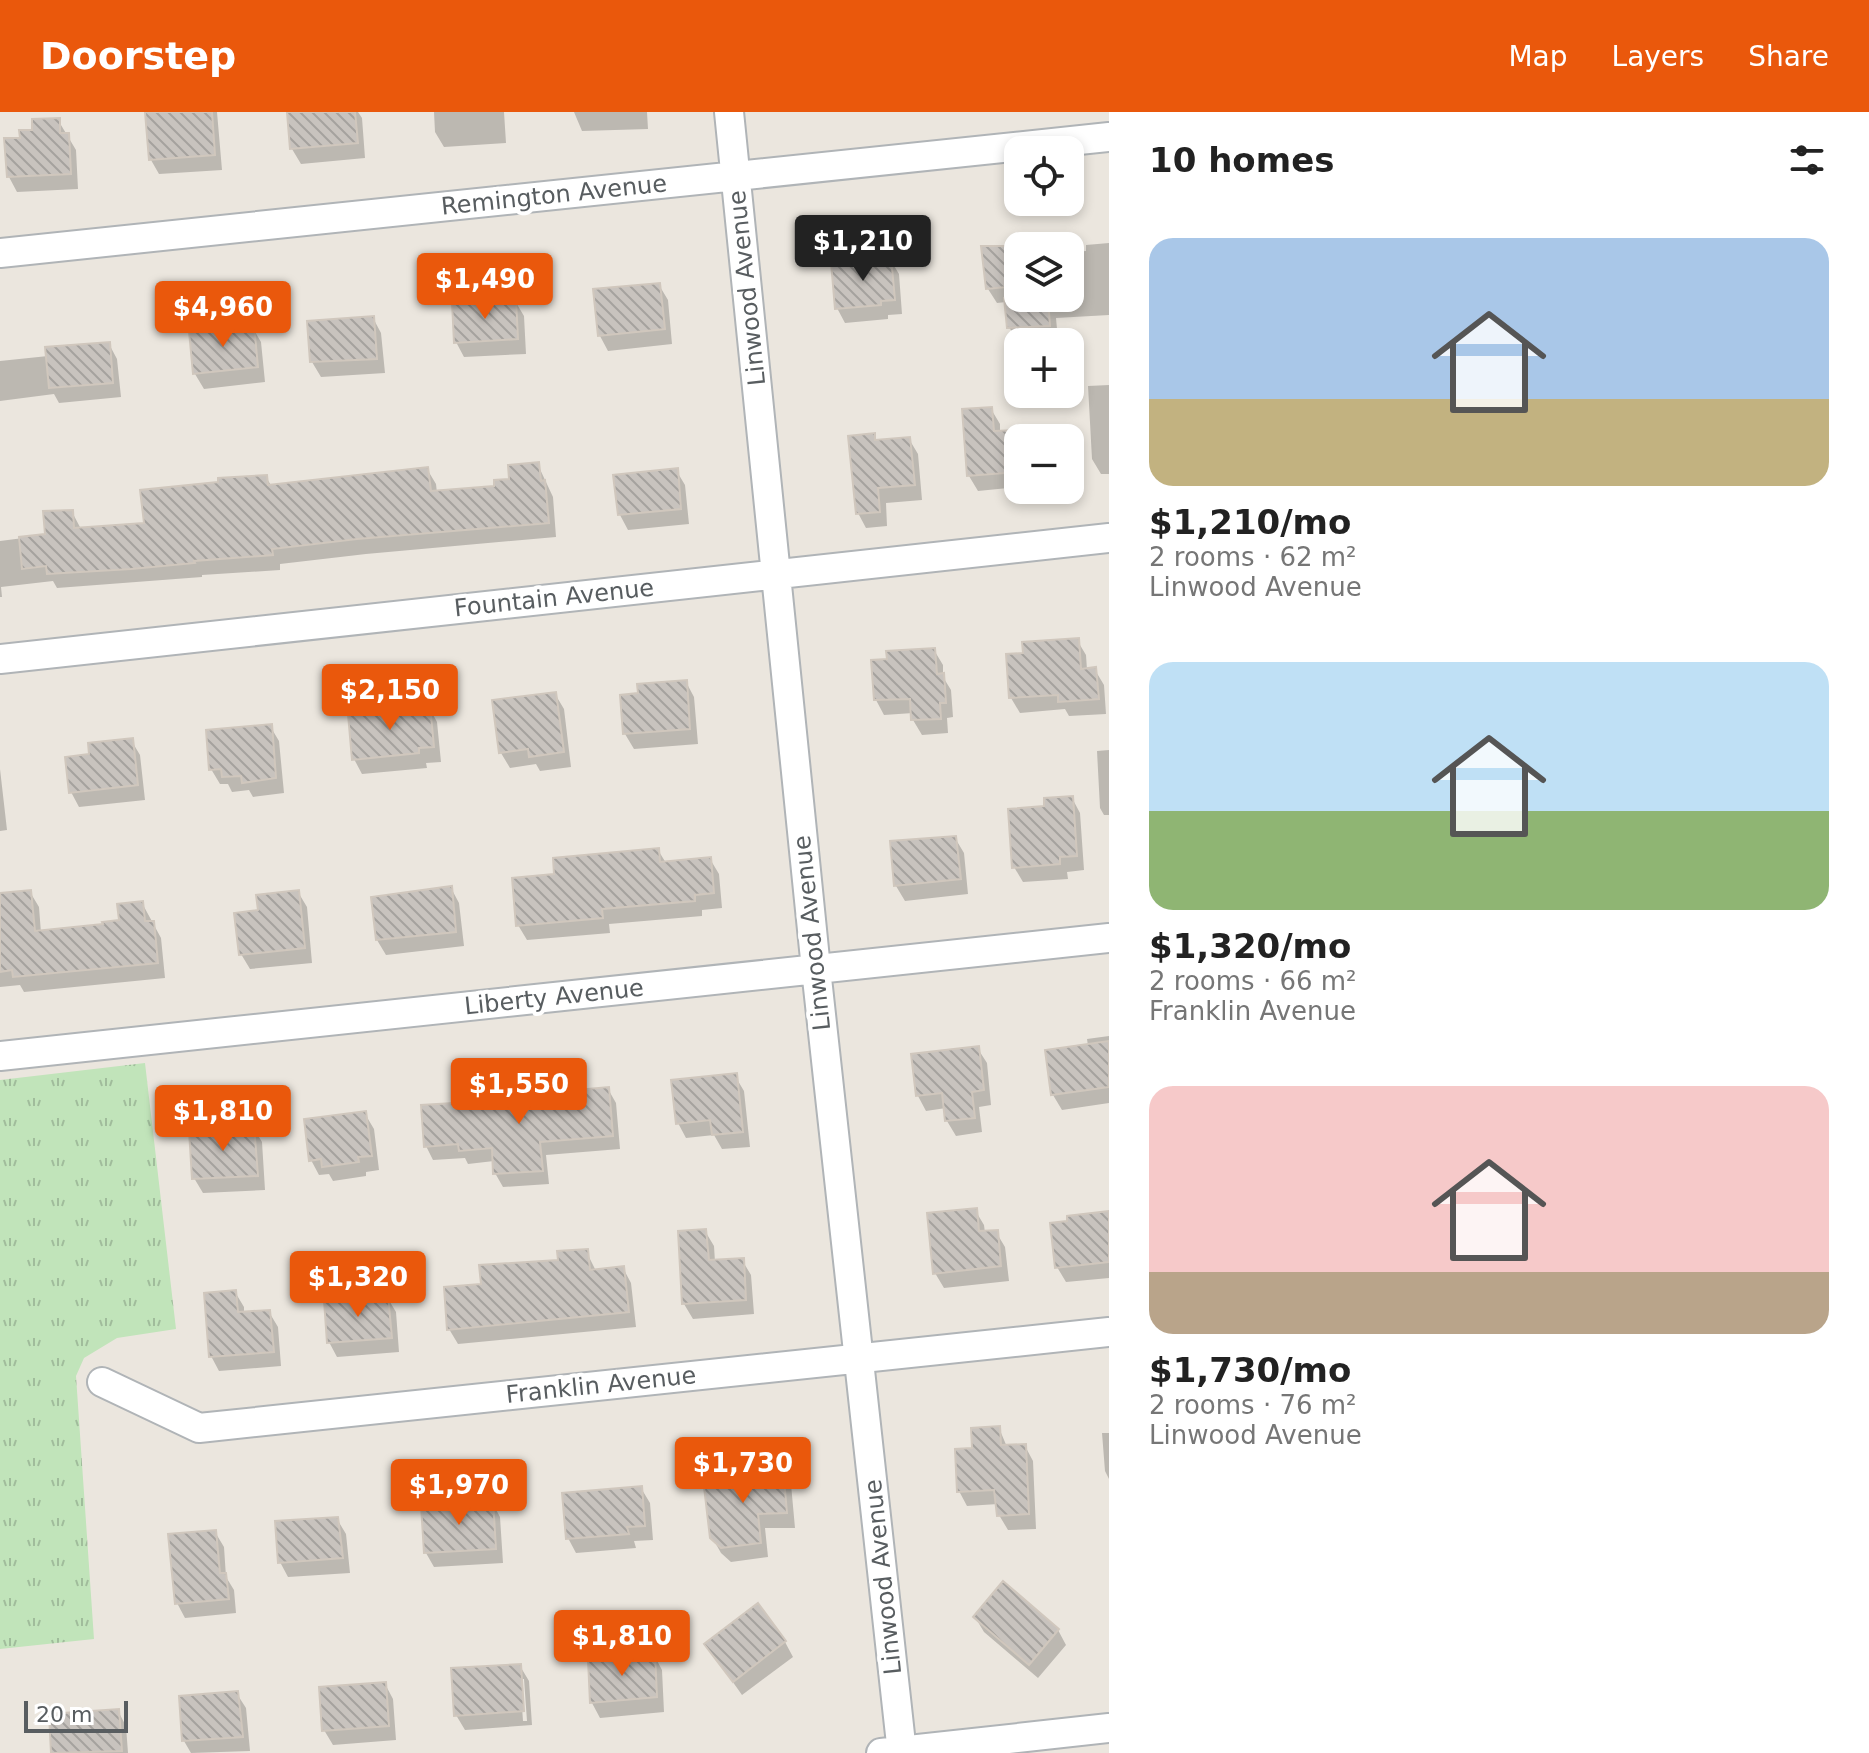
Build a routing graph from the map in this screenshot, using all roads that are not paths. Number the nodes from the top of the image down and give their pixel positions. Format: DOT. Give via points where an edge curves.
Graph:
graph roads {
  1 [pos="729,112"];
  2 [pos="1109,137"];
  3 [pos="736,176"];
  4 [pos="0,253"];
  5 [pos="1109,538"];
  6 [pos="775,574"];
  7 [pos="0,659"];
  8 [pos="1109,938"];
  9 [pos="816,969"];
  10 [pos="0,1056"];
  11 [pos="1109,1332"];
  12 [pos="859,1358"];
  13 [pos="102,1382"];
  14 [pos="1109,1728"];
  15 [pos="895,1752"];
  1 -- 3 [label="street, Linwood Avenue"];
  2 -- 3 [label="street, Remington Avenue"];
  3 -- 4 [label="street, Remington Avenue"];
  3 -- 6 [label="street, Linwood Avenue"];
  5 -- 6 [label="street, Fountain Avenue"];
  6 -- 7 [label="street, Fountain Avenue"];
  6 -- 9 [label="street, Linwood Avenue"];
  8 -- 9 [label="street, Liberty Avenue"];
  9 -- 10 [label="street, Liberty Avenue"];
  9 -- 12 [label="street, Linwood Avenue"];
  11 -- 12 [label="street, Franklin Avenue"];
  12 -- 13 [label="street, Franklin Avenue" via="199,1428"];
  12 -- 15 [label="street, Linwood Avenue"];
  14 -- 15 [label="street"];
}
